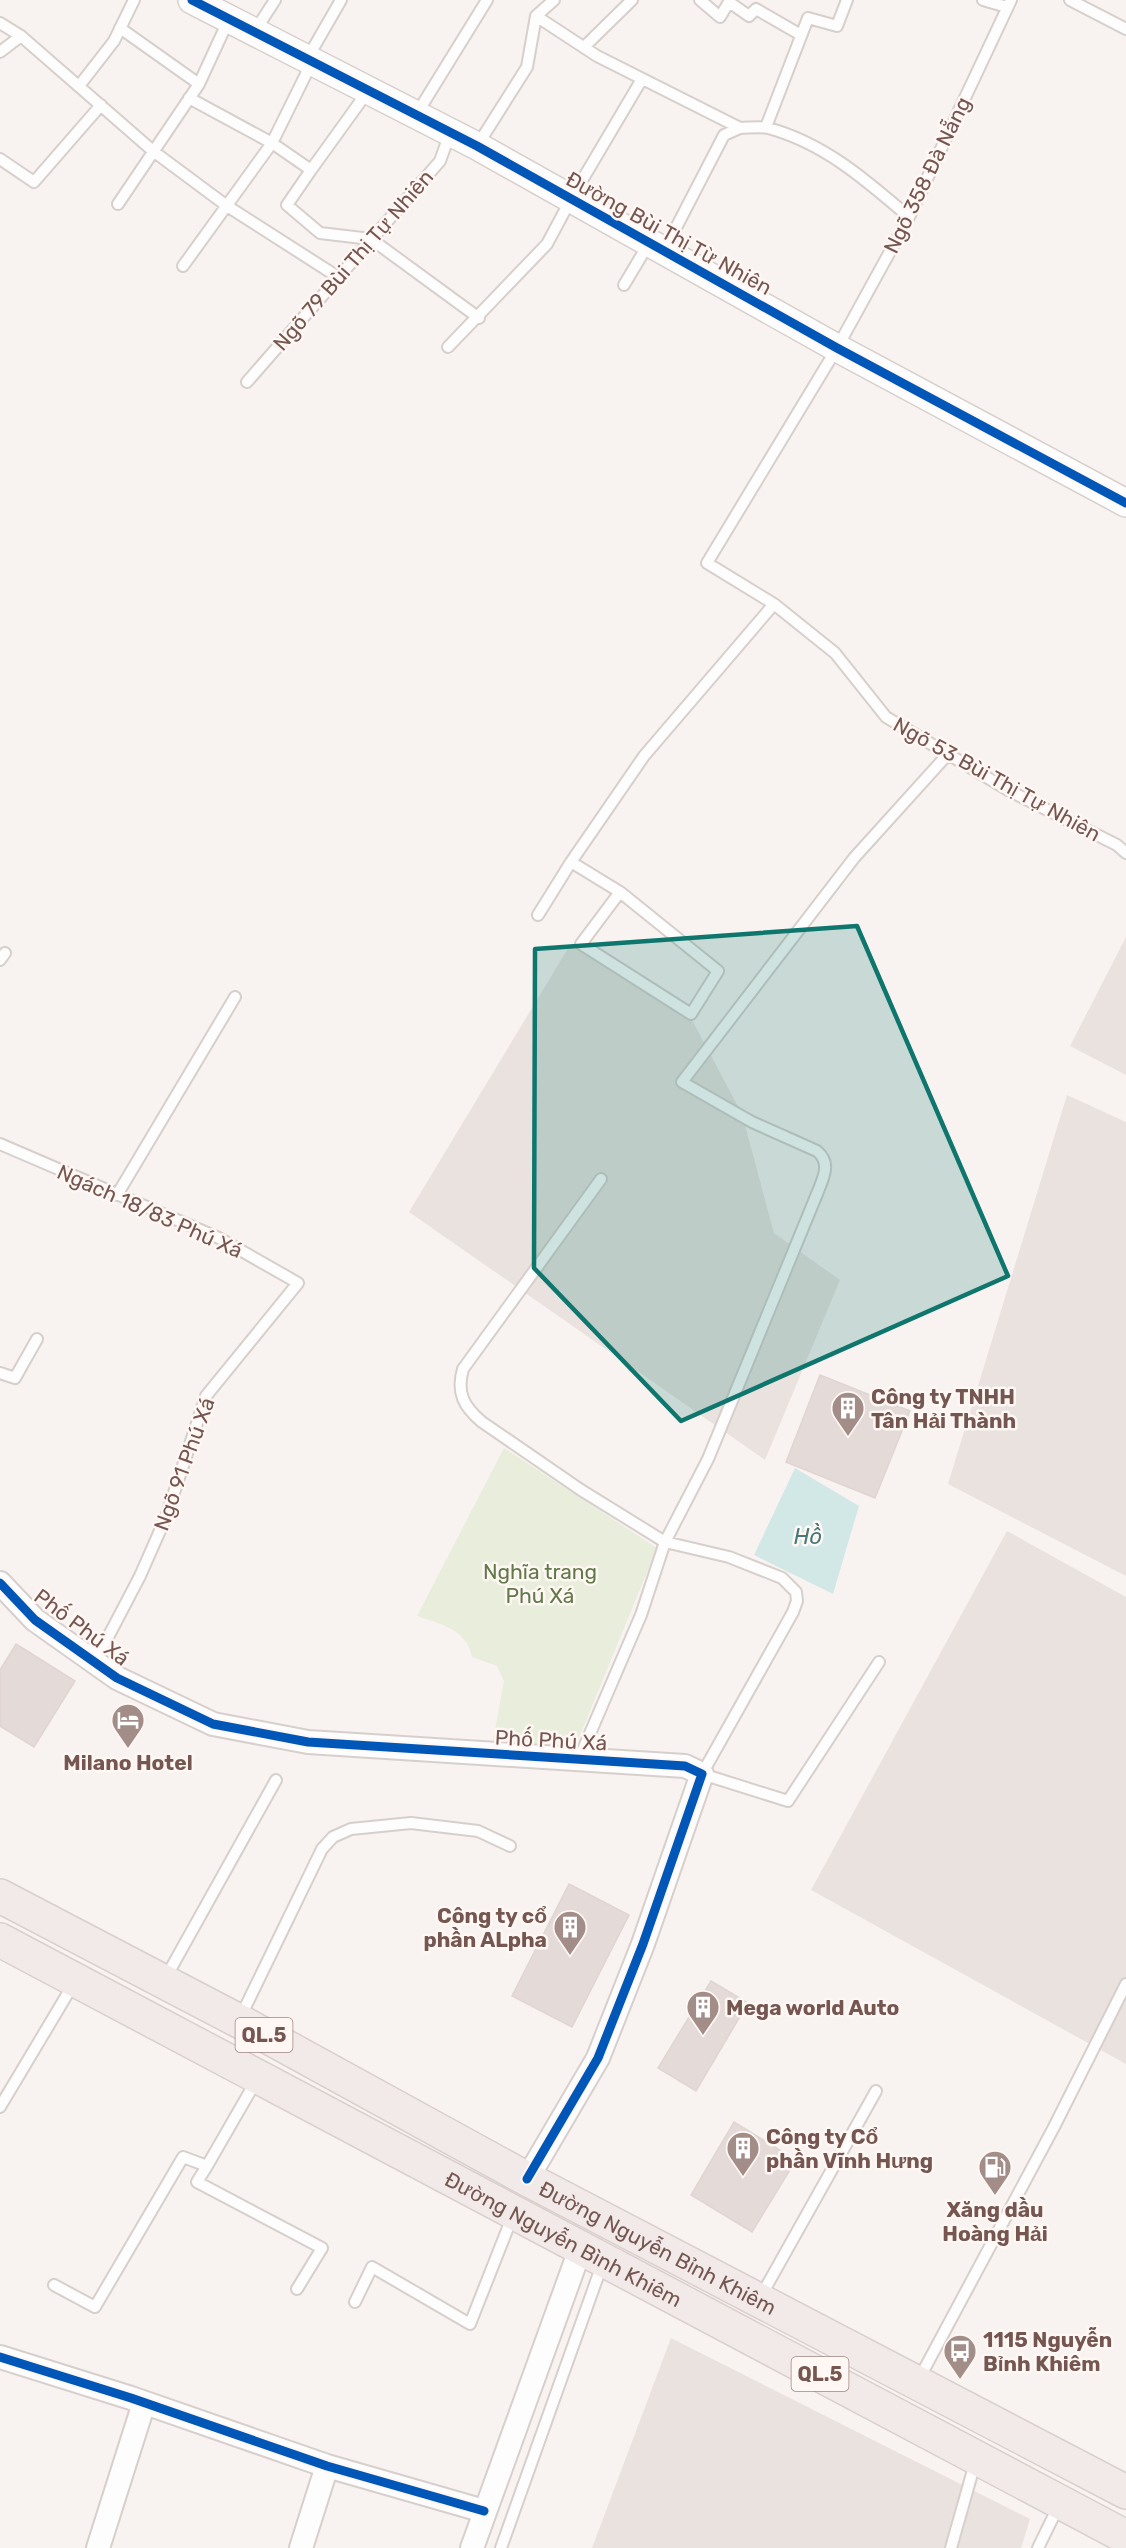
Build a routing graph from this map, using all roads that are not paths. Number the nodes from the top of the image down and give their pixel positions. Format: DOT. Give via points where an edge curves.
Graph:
graph roads {
  1 [pos="134,0"];
  2 [pos="192,0"];
  3 [pos="275,0"];
  4 [pos="341,0"];
  5 [pos="487,0"];
  6 [pos="554,0"];
  7 [pos="632,0"];
  8 [pos="700,0"];
  9 [pos="847,0"];
  10 [pos="984,0"];
  11 [pos="1070,0"];
  12 [pos="1009,4"];
  13 [pos="536,16"];
  14 [pos="229,19"];
  15 [pos="0,24"];
  16 [pos="120,28"];
  17 [pos="1126,29"];
  18 [pos="255,31"];
  19 [pos="801,35"];
  20 [pos="21,36"];
  21 [pos="584,47"];
  22 [pos="0,52"];
  23 [pos="307,59"];
  24 [pos="642,79"];
  25 [pos="199,84"];
  26 [pos="79,86"];
  27 [pos="368,90"];
  28 [pos="189,98"];
  29 [pos="101,105"];
  30 [pos="415,115"];
  31 [pos="766,127"];
  32 [pos="740,128"];
  33 [pos="450,133"];
  34 [pos="272,144"];
  35 [pos="477,147"];
  36 [pos="153,151"];
  37 [pos="0,159"];
  38 [pos="311,170"];
  39 [pos="571,199"];
  40 [pos="118,204"];
  41 [pos="227,206"];
  42 [pos="909,217"];
  43 [pos="370,239"];
  44 [pos="657,247"];
  45 [pos="183,266"];
  46 [pos="338,277"];
  47 [pos="624,285"];
  48 [pos="479,318"];
  49 [pos="448,347"];
  50 [pos="837,348"];
  51 [pos="246,382"];
  52 [pos="1126,503"];
  53 [pos="774,604"];
  54 [pos="948,754"];
  55 [pos="1126,853"];
  56 [pos="571,862"];
  57 [pos="620,892"];
  58 [pos="538,915"];
  59 [pos="236,997"];
  60 [pos="0,1144"];
  61 [pos="601,1179"];
  62 [pos="117,1195"];
  63 [pos="298,1283"];
  64 [pos="37,1339"];
  65 [pos="0,1373"];
  66 [pos="665,1542"];
  67 [pos="0,1583"];
  68 [pos="95,1662"];
  69 [pos="879,1662"];
  70 [pos="579,1759"];
  71 [pos="702,1774"];
  72 [pos="276,1780"];
  73 [pos="510,1846"];
  74 [pos="0,1896"];
  75 [pos="0,1940"];
  76 [pos="76,1980"];
  77 [pos="163,1982"];
  78 [pos="1126,1984"];
  79 [pos="239,2021"];
  80 [pos="258,2079"];
  81 [pos="876,2091"];
  82 [pos="0,2107"];
  83 [pos="207,2166"];
  84 [pos="527,2179"];
  85 [pos="514,2212"];
  86 [pos="592,2253"];
  87 [pos="54,2285"];
  88 [pos="297,2289"];
  89 [pos="759,2299"];
  90 [pos="356,2302"];
  91 [pos="0,2357"];
  92 [pos="918,2382"];
  93 [pos="144,2403"];
  94 [pos="977,2456"];
  95 [pos="327,2466"];
  96 [pos="1126,2492"];
  97 [pos="1061,2502"];
  98 [pos="484,2511"];
  99 [pos="1126,2537"];
  100 [pos="98,2548"];
  101 [pos="301,2548"];
  102 [pos="472,2548"];
  103 [pos="501,2548"];
  104 [pos="951,2548"];
  105 [pos="1038,2548"];
  1 -- 16 [label="lane"];
  2 -- 14 [label="street, Đường Bùi Thị Từ Nhiên"];
  3 -- 18 [label="lane"];
  4 -- 23 [label="lane"];
  5 -- 30 [label="lane"];
  6 -- 13 [label="lane"];
  7 -- 21 [label="lane"];
  8 -- 19 [label="lane" via="720,17 729,2 749,16 756,9"];
  9 -- 19 [label="lane" via="837,26 808,18"];
  10 -- 12 [label="lane"];
  11 -- 17 [label="lane"];
  12 -- 42 [label="lane, Ngõ 358 Đà Nẵng"];
  13 -- 21 [label="lane"];
  13 -- 35 [label="lane" via="527,66"];
  14 -- 18 [label="street, Đường Bùi Thị Từ Nhiên"];
  14 -- 25 [label="lane"];
  15 -- 20 [label="lane"];
  16 -- 25 [label="lane"];
  16 -- 26 [label="lane"];
  18 -- 23 [label="street, Đường Bùi Thị Từ Nhiên"];
  19 -- 31 [label="lane"];
  20 -- 22 [label="lane"];
  20 -- 26 [label="lane"];
  21 -- 24 [label="lane"];
  23 -- 27 [label="street, Đường Bùi Thị Từ Nhiên"];
  23 -- 34 [label="lane" via="311,64"];
  24 -- 32 [label="lane"];
  24 -- 39 [label="lane"];
  25 -- 28 [label="lane"];
  26 -- 29 [label="lane"];
  27 -- 30 [label="street, Đường Bùi Thị Từ Nhiên"];
  27 -- 38 [label="lane"];
  28 -- 34 [label="lane"];
  28 -- 36 [label="lane"];
  29 -- 36 [label="lane"];
  29 -- 37 [label="lane" via="34,182"];
  30 -- 33 [label="street, Đường Bùi Thị Từ Nhiên"];
  31 -- 32 [label="lane"];
  31 -- 42 [label="lane" via="828,153 862,176"];
  32 -- 44 [label="lane" via="724,135"];
  33 -- 35 [label="street, Đường Bùi Thị Từ Nhiên"];
  33 -- 43 [label="lane, Ngõ 79 Bùi Thị Tự Nhiên" via="440,161"];
  34 -- 38 [label="lane"];
  34 -- 41 [label="lane"];
  35 -- 39 [label="street, Đường Bùi Thị Từ Nhiên"];
  36 -- 40 [label="lane"];
  36 -- 41 [label="lane"];
  38 -- 43 [label="lane" via="287,205 320,233"];
  39 -- 44 [label="street, Đường Bùi Thị Từ Nhiên"];
  39 -- 48 [label="lane" via="548,244"];
  41 -- 45 [label="lane"];
  41 -- 46 [label="lane"];
  42 -- 50 [label="lane, Ngõ 358 Đà Nẵng"];
  43 -- 46 [label="lane, Ngõ 79 Bùi Thị Tự Nhiên"];
  43 -- 48 [label="lane"];
  44 -- 47 [label="lane"];
  44 -- 50 [label="street, Đường Bùi Thị Từ Nhiên"];
  46 -- 51 [label="lane, Ngõ 79 Bùi Thị Tự Nhiên"];
  48 -- 49 [label="lane"];
  50 -- 52 [label="street, Đường Bùi Thị Từ Nhiên"];
  50 -- 53 [label="lane, Ngõ 53 Bùi Thị Tự Nhiên" via="707,563"];
  53 -- 54 [label="lane, Ngõ 53 Bùi Thị Tự Nhiên" via="835,653 886,717"];
  53 -- 56 [label="lane" via="644,756"];
  54 -- 55 [label="lane, Ngõ 53 Bùi Thị Tự Nhiên"];
  54 -- 66 [label="lane" via="854,858 682,1082 752,1122 817,1151 824,1156 826,1166 708,1459"];
  56 -- 57 [label="lane"];
  56 -- 58 [label="lane"];
  57 -- 57 [label="lane" via="718,971 692,1014 581,944"];
  59 -- 62 [label="lane"];
  60 -- 62 [label="lane, Ngách 18/83 Phú Xá"];
  61 -- 66 [label="lane" via="463,1369 459,1383 466,1405 482,1422"];
  62 -- 63 [label="lane, Ngách 18/83 Phú Xá" via="219,1238"];
  63 -- 68 [label="lane, Ngõ 91 Phú Xá" via="206,1396 166,1517"];
  64 -- 65 [label="lane" via="15,1378"];
  66 -- 70 [label="lane" via="641,1615"];
  66 -- 71 [label="lane" via="729,1557 782,1578 796,1592 793,1612"];
  67 -- 68 [label="street, Phố Phú Xá" via="35,1620"];
  68 -- 70 [label="street, Phố Phú Xá" via="117,1678 213,1724 308,1742"];
  69 -- 71 [label="lane" via="788,1801"];
  70 -- 71 [label="street, Phố Phú Xá" via="685,1766"];
  71 -- 84 [label="street" via="643,1944 598,2058"];
  72 -- 77 [label="lane"];
  73 -- 79 [label="lane" via="478,1831 411,1823 351,1828 333,1837 322,1850"];
  74 -- 77 [label="highway, Đường Nguyễn Bỉnh Khiêm / QL.5"];
  75 -- 76 [label="highway, Đường Nguyễn Bình Khiêm / QL.5"];
  76 -- 80 [label="highway, Đường Nguyễn Bình Khiêm / QL.5"];
  76 -- 82 [label="lane"];
  77 -- 79 [label="highway, Đường Nguyễn Bỉnh Khiêm / QL.5"];
  78 -- 92 [label="lane"];
  79 -- 84 [label="highway, Đường Nguyễn Bỉnh Khiêm / QL.5"];
  80 -- 83 [label="lane"];
  80 -- 85 [label="highway, Đường Nguyễn Bình Khiêm / QL.5"];
  81 -- 89 [label="lane"];
  83 -- 87 [label="lane" via="183,2157 95,2307"];
  83 -- 88 [label="lane" via="197,2182 322,2248"];
  84 -- 85 [label="highway"];
  84 -- 89 [label="highway, Đường Nguyễn Bỉnh Khiêm / QL.5"];
  85 -- 86 [label="highway, Đường Nguyễn Bình Khiêm / QL.5"];
  85 -- 90 [label="lane" via="470,2324 372,2267"];
  86 -- 94 [label="highway, Đường Nguyễn Bình Khiêm / QL.5"];
  86 -- 98 [label="street"];
  86 -- 103 [label="lane" via="557,2383"];
  89 -- 92 [label="highway, Đường Nguyễn Bỉnh Khiêm / QL.5"];
  91 -- 93 [label="street"];
  92 -- 96 [label="highway, Đường Nguyễn Bỉnh Khiêm / QL.5"];
  93 -- 95 [label="street"];
  93 -- 100 [label="street"];
  94 -- 97 [label="highway, Đường Nguyễn Bình Khiêm / QL.5"];
  94 -- 104 [label="lane"];
  95 -- 98 [label="street"];
  95 -- 101 [label="street"];
  97 -- 99 [label="highway, Đường Nguyễn Bình Khiêm / QL.5"];
  97 -- 105 [label="lane"];
  98 -- 102 [label="street"];
}
